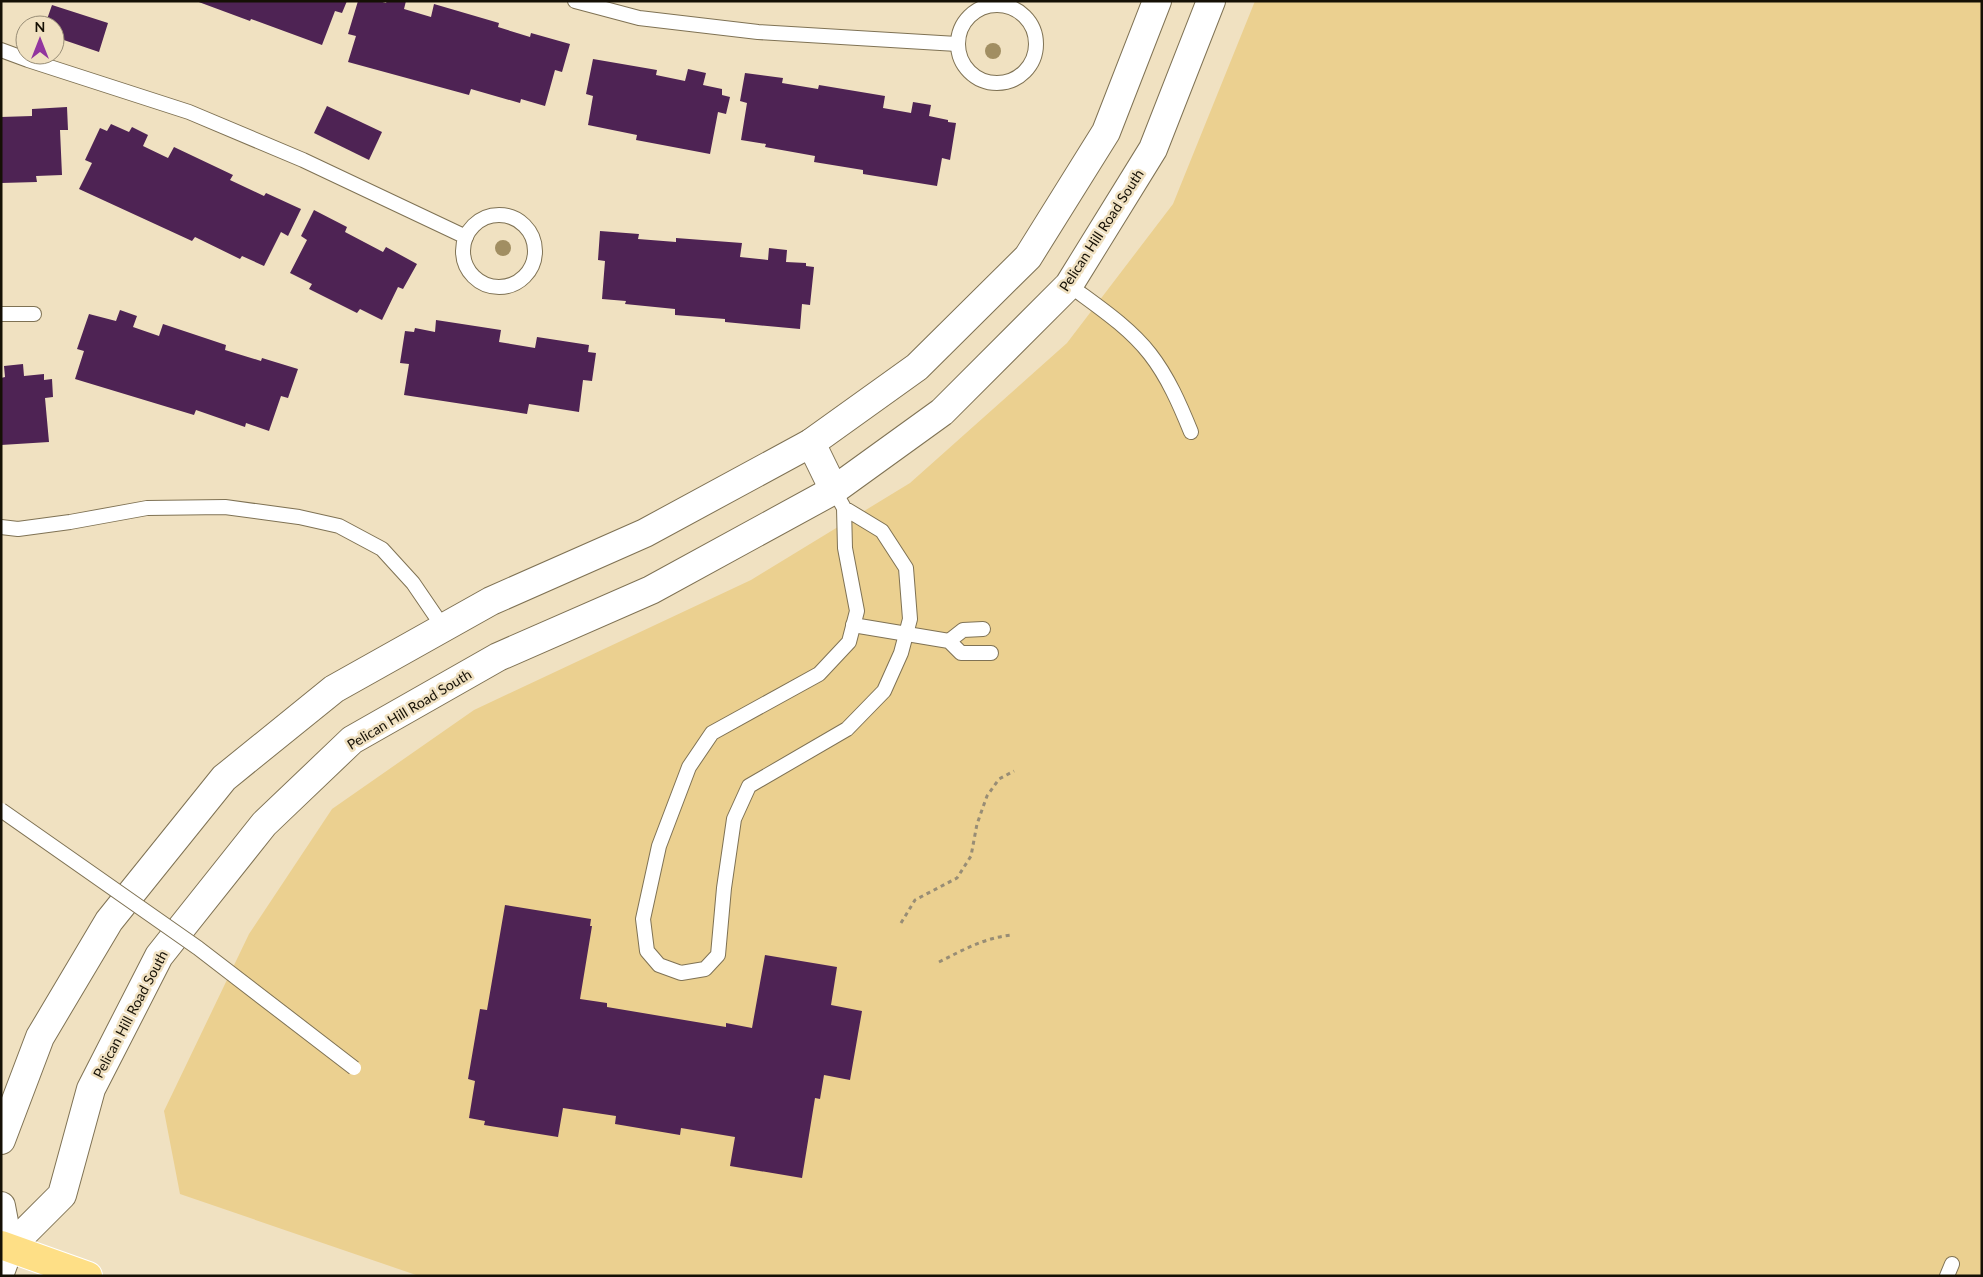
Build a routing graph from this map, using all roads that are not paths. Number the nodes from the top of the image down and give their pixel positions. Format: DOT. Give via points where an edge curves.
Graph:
graph roads {
  1 [pos="575,1"];
  2 [pos="1157,1"];
  3 [pos="1212,1"];
  4 [pos="958,44"];
  5 [pos="1,50"];
  6 [pos="466,236"];
  7 [pos="1069,284"];
  8 [pos="1,314"];
  9 [pos="34,314"];
  10 [pos="1191,432"];
  11 [pos="811,443"];
  12 [pos="839,499"];
  13 [pos="1,527"];
  14 [pos="853,625"];
  15 [pos="443,627"];
  16 [pos="983,629"];
  17 [pos="906,634"];
  18 [pos="950,641"];
  19 [pos="990,653"];
  20 [pos="1,810"];
  21 [pos="354,1068"];
  22 [pos="1,1140"];
  23 [pos="1,1206"];
  24 [pos="4,1254"];
  25 [pos="88,1276"];
  1 -- 4 [label="lane" via="639,18 758,32"];
  2 -- 11 [label="street" via="1106,132 1028,257 917,367"];
  3 -- 7 [label="street, Pelican Hill Road South" via="1153,150"];
  4 -- 4 [label="lane" via="960,57 975,77 999,84 1023,74 1036,53 1036,40 1025,16 1001,5 976,11 966,20"];
  5 -- 6 [label="lane" via="189,112 303,160"];
  6 -- 6 [label="lane" via="463,248 468,270 486,285 498,288 520,281 534,263 536,250 531,233 518,220 507,215 482,219"];
  7 -- 10 [label="lane" via="1118,322 1150,354 1176,396"];
  7 -- 12 [label="street, Pelican Hill Road South" via="942,412"];
  8 -- 9 [label="lane"];
  11 -- 12 [label="street"];
  11 -- 15 [label="street" via="645,533 490,601"];
  12 -- 14 [label="lane" via="856,611"];
  12 -- 17 [label="lane" via="882,531 906,568 910,619"];
  12 -- 24 [label="street, Pelican Hill Road South" via="651,590 498,657 352,740 264,824 159,956 91,1089 62,1195"];
  13 -- 15 [label="lane" via="61,523 147,508 225,507 339,526 382,549 413,583"];
  14 -- 17 [label="lane"];
  14 -- 17 [label="lane" via="849,642 819,674 712,733 689,767 659,846 643,919 647,951 659,965 681,973 705,969 718,955 734,819 749,786 847,729 884,691 901,654"];
  15 -- 22 [label="street" via="334,689 224,778 109,922 40,1037"];
  16 -- 18 [label="lane" via="963,630"];
  17 -- 18 [label="lane"];
  18 -- 19 [label="lane" via="961,653"];
  20 -- 21 [label="lane, bridge" via="198,948"];
  23 -- 24 [label="street"];
  24 -- 25 [label="main road"];
}
